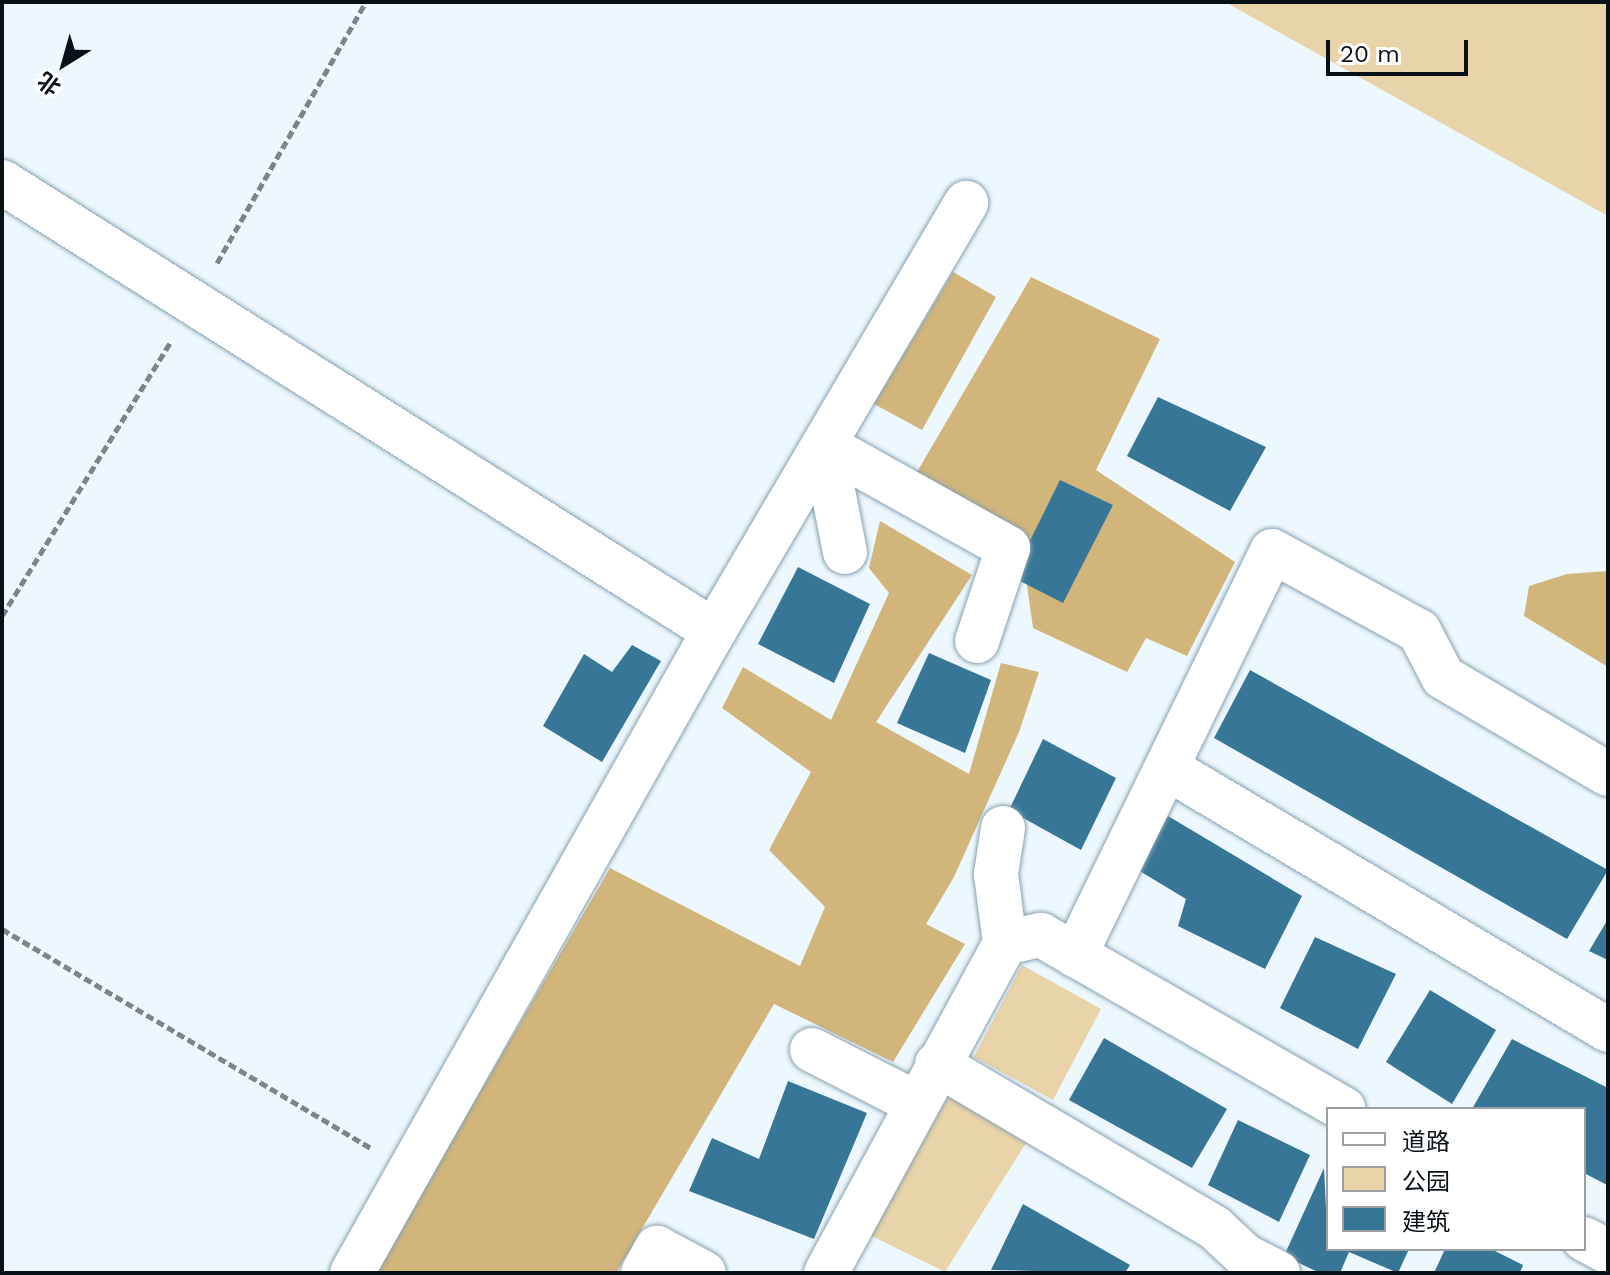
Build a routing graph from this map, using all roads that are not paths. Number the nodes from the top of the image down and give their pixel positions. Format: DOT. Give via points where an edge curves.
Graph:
graph roads {
  1 [pos="2,182"];
  2 [pos="966,203"];
  3 [pos="824,445"];
  4 [pos="845,552"];
  5 [pos="714,631"];
  6 [pos="977,641"];
  7 [pos="1167,768"];
  8 [pos="1608,774"];
  9 [pos="1003,828"];
  10 [pos="1005,943"];
  11 [pos="1075,955"];
  12 [pos="1608,1030"];
  13 [pos="812,1050"];
  14 [pos="937,1064"];
  15 [pos="916,1103"];
  16 [pos="1341,1107"];
  17 [pos="1586,1240"];
  18 [pos="1608,1252"];
  19 [pos="352,1273"];
  20 [pos="643,1273"];
  21 [pos="704,1273"];
  22 [pos="826,1273"];
  23 [pos="1278,1273"];
  1 -- 5 [label="street"];
  2 -- 3 [label="street"];
  3 -- 4 [label="street"];
  3 -- 5 [label="street"];
  3 -- 6 [label="street" via="1008,548"];
  5 -- 19 [label="street"];
  7 -- 8 [label="street" via="1272,551 1419,631 1443,677"];
  7 -- 11 [label="street"];
  7 -- 12 [label="street"];
  9 -- 10 [label="street" via="996,874"];
  10 -- 11 [label="street" via="1041,935"];
  10 -- 14 [label="street"];
  11 -- 16 [label="street"];
  13 -- 15 [label="street"];
  14 -- 15 [label="street"];
  14 -- 23 [label="street" via="1214,1227 1245,1256"];
  15 -- 22 [label="street"];
  17 -- 18 [label="street"];
  20 -- 21 [label="street" via="657,1248"];
}
